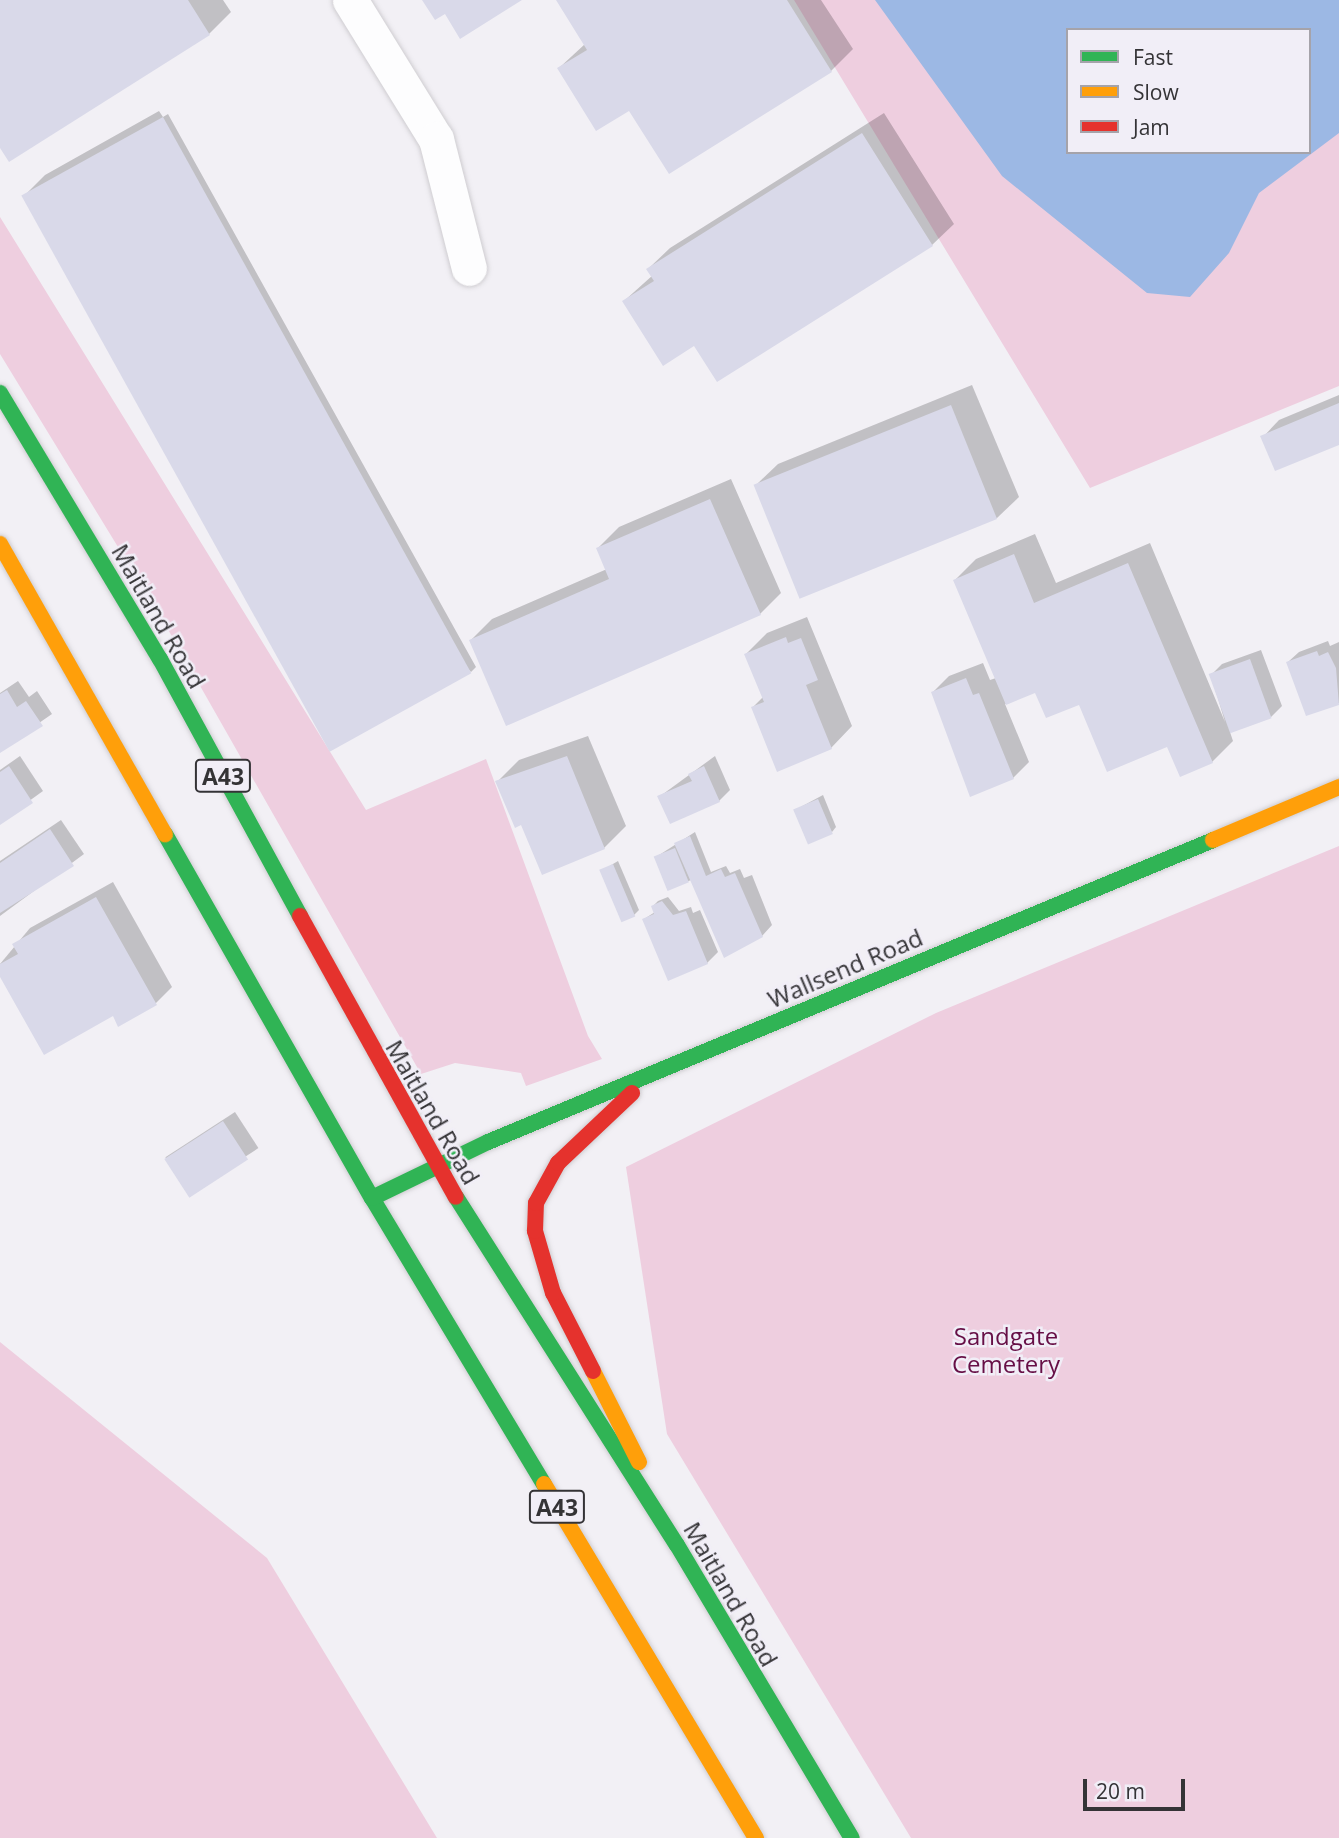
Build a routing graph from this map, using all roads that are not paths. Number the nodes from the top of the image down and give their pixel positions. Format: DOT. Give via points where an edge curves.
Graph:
graph roads {
  1 [pos="350,0"];
  2 [pos="469,268"];
  3 [pos="0,393"];
  4 [pos="0,544"];
  5 [pos="1339,787"];
  6 [pos="657,1071"];
  7 [pos="436,1165"];
  8 [pos="372,1198"];
  9 [pos="677,1545"];
  10 [pos="756,1838"];
  11 [pos="852,1838"];
  1 -- 2 [label="street" via="436,139"];
  3 -- 7 [label="main road, Maitland Road / A43" via="160,659"];
  4 -- 8 [label="main road, A43"];
  5 -- 6 [label="main road, Wallsend Road"];
  6 -- 7 [label="main road, Wallsend Road"];
  6 -- 9 [label="main road" via="558,1163 536,1203 535,1231 553,1293 603,1383"];
  7 -- 8 [label="main road, Wallsend Road"];
  7 -- 9 [label="main road, Maitland Road / A43"];
  8 -- 10 [label="main road, A43"];
  9 -- 11 [label="main road, Maitland Road / A43"];
}
